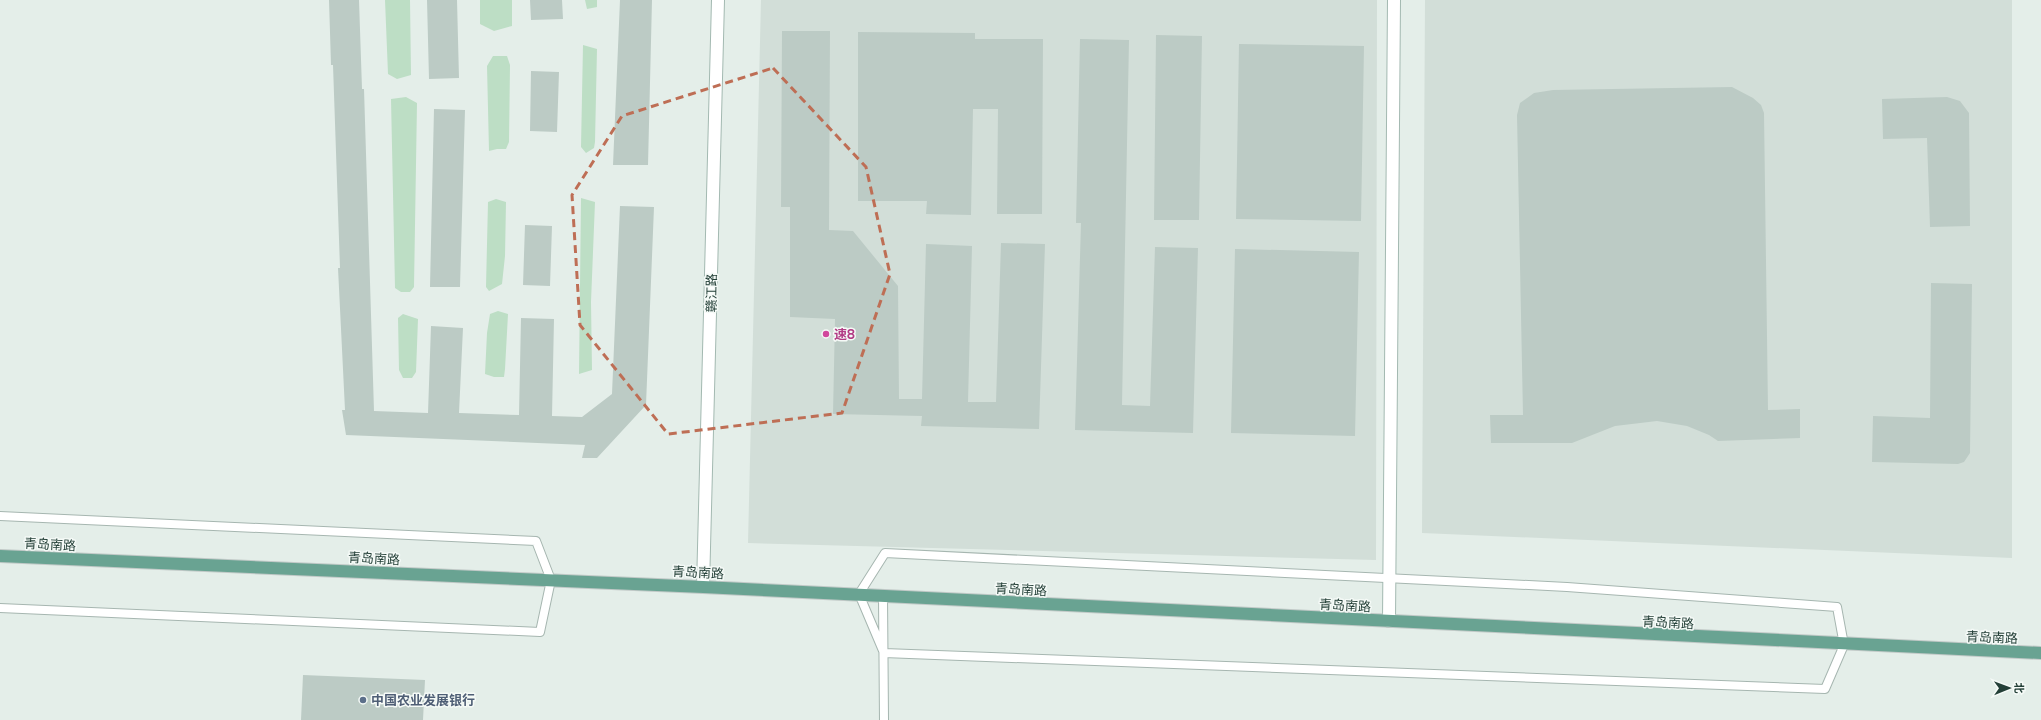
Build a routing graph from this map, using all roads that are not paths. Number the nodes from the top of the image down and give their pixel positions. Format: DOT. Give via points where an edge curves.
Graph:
graph roads {
  1 [pos="718,0"];
  2 [pos="1394,0"];
  3 [pos="0,516"];
  4 [pos="0,556"];
  5 [pos="1390,578"];
  6 [pos="551,580"];
  7 [pos="703,587"];
  8 [pos="859,594"];
  9 [pos="883,596"];
  10 [pos="0,608"];
  11 [pos="1389,621"];
  12 [pos="1844,644"];
  13 [pos="884,652"];
  14 [pos="2041,653"];
  15 [pos="884,720"];
  1 -- 7 [label="street, 赣江路"];
  2 -- 5 [label="street"];
  3 -- 6 [label="lane" via="536,541"];
  4 -- 6 [label="main road, 青岛南路"];
  5 -- 8 [label="lane" via="885,553"];
  5 -- 11 [label="street"];
  5 -- 12 [label="lane" via="1567,587 1837,607"];
  6 -- 7 [label="main road, 青岛南路"];
  6 -- 10 [label="lane" via="540,632"];
  7 -- 8 [label="main road, 青岛南路"];
  8 -- 9 [label="main road, 青岛南路"];
  8 -- 13 [label="lane"];
  9 -- 11 [label="main road, 青岛南路"];
  9 -- 13 [label="lane"];
  11 -- 12 [label="main road, 青岛南路"];
  12 -- 13 [label="lane" via="1825,689"];
  12 -- 14 [label="main road, 青岛南路"];
  13 -- 15 [label="lane"];
}
